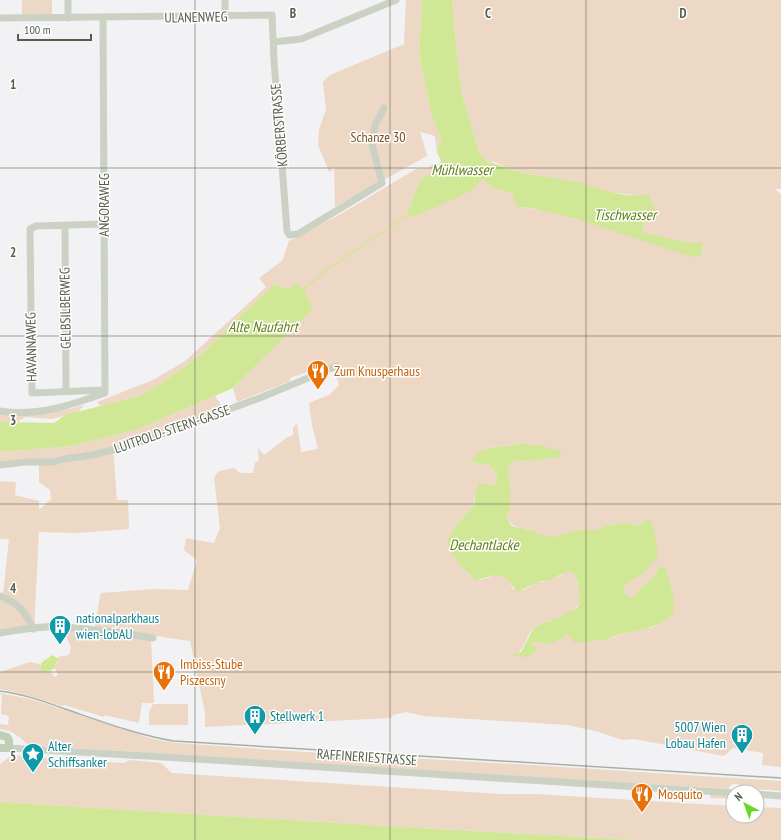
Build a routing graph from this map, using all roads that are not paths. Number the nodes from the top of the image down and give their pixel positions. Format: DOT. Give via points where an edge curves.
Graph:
graph roads {
  1 [pos="68,0"];
  2 [pos="225,0"];
  3 [pos="396,0"];
  4 [pos="272,15"];
  5 [pos="225,16"];
  6 [pos="0,18"];
  7 [pos="68,18"];
  8 [pos="103,18"];
  9 [pos="274,42"];
  10 [pos="384,108"];
  11 [pos="104,224"];
  12 [pos="65,226"];
  13 [pos="336,366"];
  14 [pos="66,391"];
  15 [pos="105,391"];
  16 [pos="0,411"];
  17 [pos="0,465"];
  18 [pos="0,596"];
  19 [pos="34,629"];
  20 [pos="0,633"];
  21 [pos="153,638"];
  22 [pos="0,735"];
  23 [pos="4,748"];
  24 [pos="725,792"];
  25 [pos="765,795"];
  26 [pos="781,796"];
  1 -- 7 [label="street"];
  2 -- 5 [label="street"];
  3 -- 9 [label="street" via="301,39"];
  4 -- 5 [label="street, ULANENWEG"];
  4 -- 9 [label="street, KÖRBERSTRASSE"];
  5 -- 8 [label="street, ULANENWEG"];
  6 -- 7 [label="street, ULANENWEG"];
  7 -- 8 [label="street, ULANENWEG"];
  8 -- 11 [label="street, ANGORAWEG"];
  9 -- 10 [label="street, KÖRBERSTRASSE" via="289,235 298,234 382,183 372,144 375,125"];
  11 -- 12 [label="street"];
  11 -- 15 [label="street, ANGORAWEG"];
  12 -- 14 [label="street, GELBSILBERWEG"];
  12 -- 14 [label="street, HAVANNAWEG" via="36,226 30,229 32,393"];
  13 -- 17 [label="street, LUITPOLD-STERN-GASSE" via="262,397 121,448 54,462"];
  14 -- 15 [label="street, HAVANNAWEG"];
  15 -- 16 [label="street" via="64,407 29,413"];
  18 -- 19 [label="street" via="14,601"];
  19 -- 20 [label="street"];
  19 -- 21 [label="street" via="92,629"];
  22 -- 23 [label="main road" via="9,740"];
  23 -- 24 [label="street, RAFFINERIESTRASSE"];
  25 -- 26 [label="street"];
}
